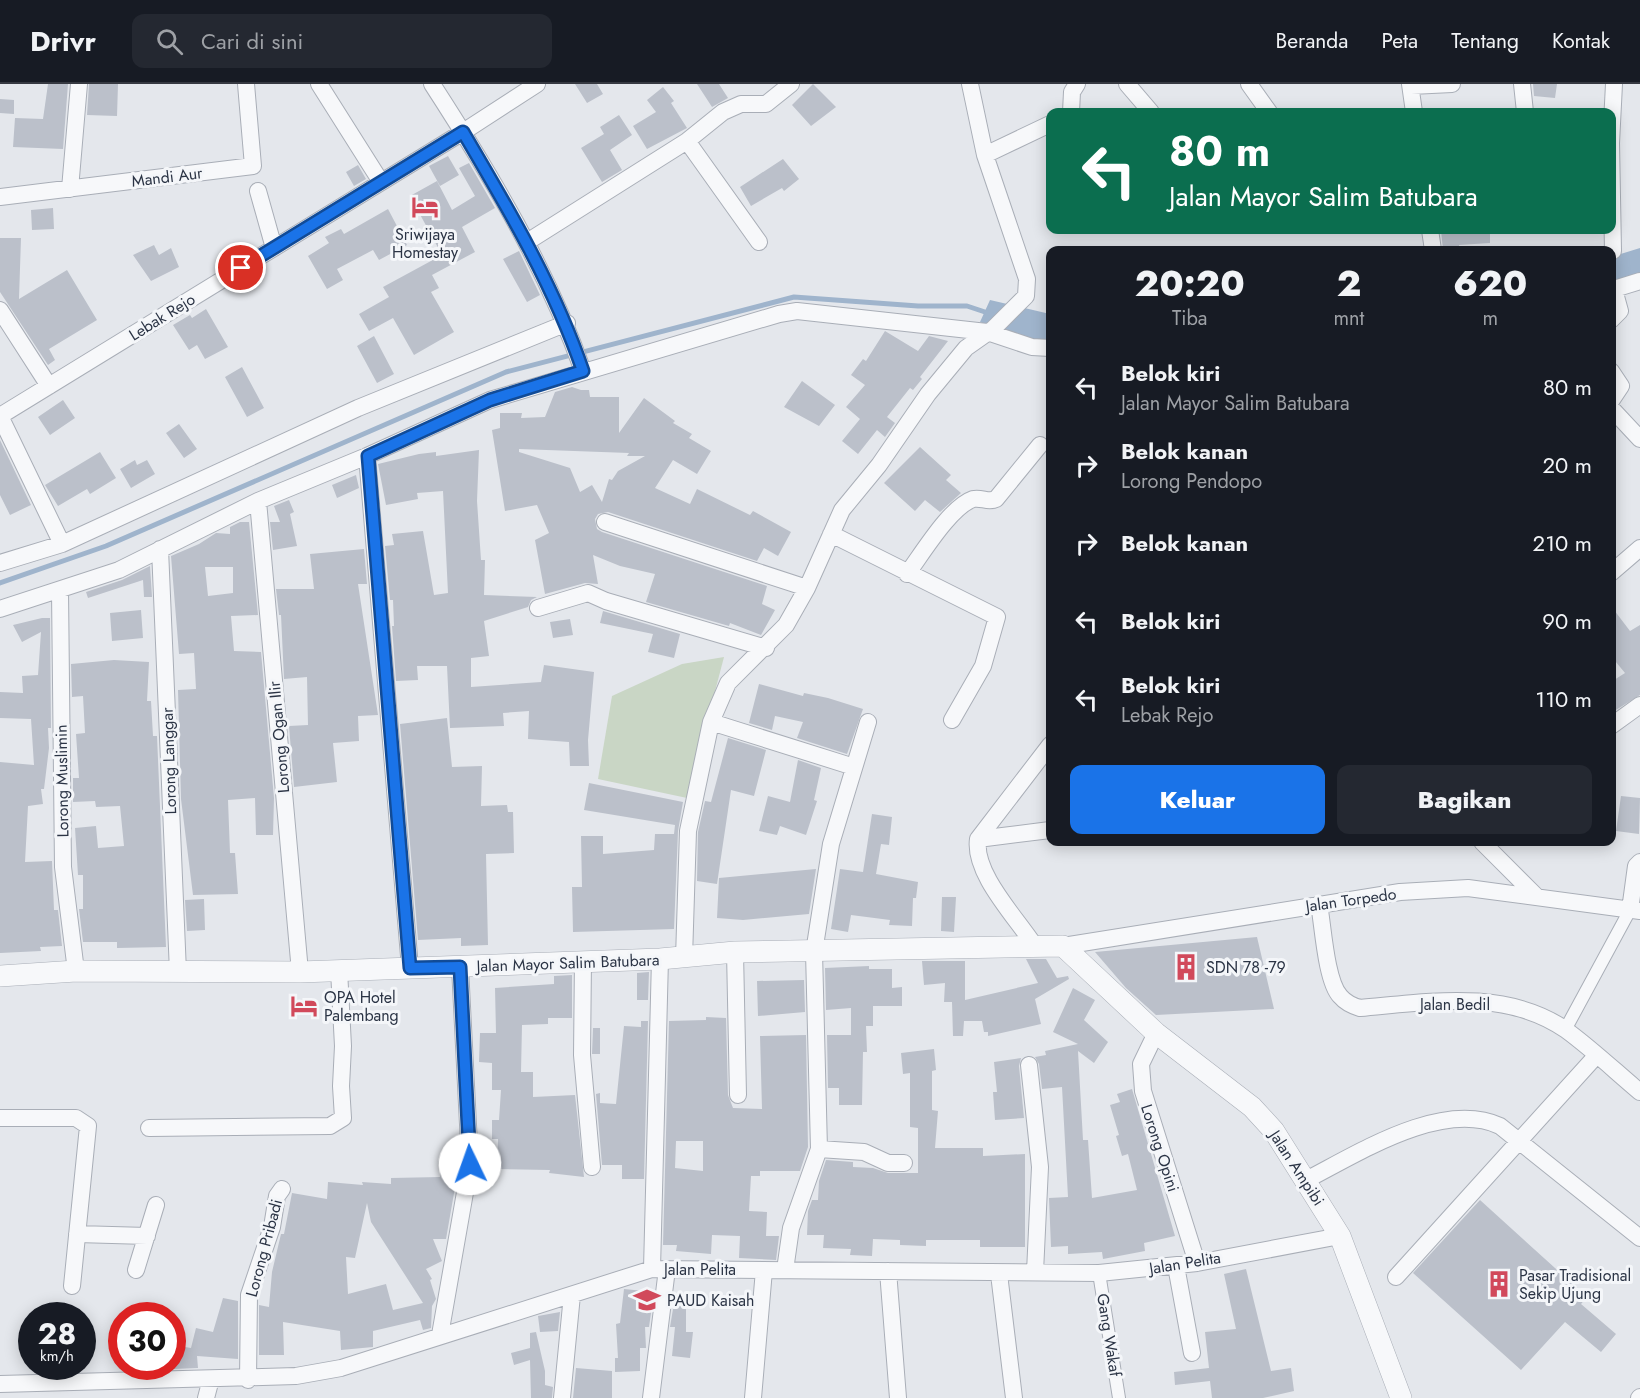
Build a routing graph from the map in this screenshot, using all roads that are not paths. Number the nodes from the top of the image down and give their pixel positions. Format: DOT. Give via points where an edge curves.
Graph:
graph roads {
  1 [pos="79,84"];
  2 [pos="246,84"];
  3 [pos="319,84"];
  4 [pos="432,84"];
  5 [pos="537,84"];
  6 [pos="791,84"];
  7 [pos="970,84"];
  8 [pos="1077,84"];
  9 [pos="1127,84"];
  10 [pos="1250,84"];
  11 [pos="1452,84"];
  12 [pos="1522,84"];
  13 [pos="1614,84"];
  14 [pos="1411,85"];
  15 [pos="1071,108"];
  16 [pos="1148,108"];
  17 [pos="1266,108"];
  18 [pos="1414,108"];
  19 [pos="1525,108"];
  20 [pos="1613,108"];
  21 [pos="1046,126"];
  22 [pos="463,132"];
  23 [pos="687,141"];
  24 [pos="985,155"];
  25 [pos="381,182"];
  26 [pos="70,189"];
  27 [pos="258,191"];
  28 [pos="0,197"];
  29 [pos="527,242"];
  30 [pos="759,242"];
  31 [pos="274,248"];
  32 [pos="1640,282"];
  33 [pos="1616,288"];
  34 [pos="1616,300"];
  35 [pos="0,310"];
  36 [pos="1616,315"];
  37 [pos="569,329"];
  38 [pos="990,330"];
  39 [pos="1046,348"];
  40 [pos="582,368"];
  41 [pos="1616,380"];
  42 [pos="49,386"];
  43 [pos="1616,394"];
  44 [pos="1616,414"];
  45 [pos="0,416"];
  46 [pos="1640,440"];
  47 [pos="1040,445"];
  48 [pos="368,456"];
  49 [pos="258,501"];
  50 [pos="604,522"];
  51 [pos="831,534"];
  52 [pos="62,544"];
  53 [pos="1640,548"];
  54 [pos="160,549"];
  55 [pos="0,563"];
  56 [pos="1616,569"];
  57 [pos="907,573"];
  58 [pos="807,588"];
  59 [pos="60,591"];
  60 [pos="538,608"];
  61 [pos="0,609"];
  62 [pos="766,648"];
  63 [pos="1640,705"];
  64 [pos="952,720"];
  65 [pos="711,722"];
  66 [pos="868,722"];
  67 [pos="1616,722"];
  68 [pos="1046,750"];
  69 [pos="854,767"];
  70 [pos="1046,830"];
  71 [pos="978,839"];
  72 [pos="1488,846"];
  73 [pos="1640,862"];
  74 [pos="1536,896"];
  75 [pos="1319,904"];
  76 [pos="1635,911"];
  77 [pos="1034,945"];
  78 [pos="1063,946"];
  79 [pos="735,952"];
  80 [pos="814,952"];
  81 [pos="684,958"];
  82 [pos="660,959"];
  83 [pos="583,960"];
  84 [pos="460,967"];
  85 [pos="410,968"];
  86 [pos="339,970"];
  87 [pos="76,971"];
  88 [pos="178,972"];
  89 [pos="300,972"];
  90 [pos="0,975"];
  91 [pos="1565,1030"];
  92 [pos="1156,1034"];
  93 [pos="1596,1056"];
  94 [pos="1029,1065"];
  95 [pos="1640,1092"];
  96 [pos="738,1095"];
  97 [pos="0,1118"];
  98 [pos="149,1128"];
  99 [pos="1519,1142"];
  100 [pos="819,1149"];
  101 [pos="904,1163"];
  102 [pos="592,1167"];
  103 [pos="1306,1180"];
  104 [pos="282,1189"];
  105 [pos="156,1205"];
  106 [pos="77,1234"];
  107 [pos="147,1236"];
  108 [pos="1340,1236"];
  109 [pos="1640,1238"];
  110 [pos="1197,1263"];
  111 [pos="1176,1266"];
  112 [pos="660,1269"];
  113 [pos="136,1270"];
  114 [pos="764,1270"];
  115 [pos="785,1270"];
  116 [pos="888,1271"];
  117 [pos="1035,1272"];
  118 [pos="1099,1273"];
  119 [pos="999,1274"];
  120 [pos="1396,1277"];
  121 [pos="72,1286"];
  122 [pos="572,1295"];
  123 [pos="440,1335"];
  124 [pos="1192,1353"];
  125 [pos="211,1379"];
  126 [pos="248,1380"];
  127 [pos="0,1384"];
  128 [pos="95,1390"];
  129 [pos="18,1391"];
  130 [pos="206,1398"];
  131 [pos="562,1398"];
  132 [pos="651,1398"];
  133 [pos="753,1398"];
  134 [pos="898,1398"];
  135 [pos="1014,1398"];
  136 [pos="1119,1398"];
  137 [pos="1401,1398"];
  1 -- 26 [label="street"];
  2 -- 26 [label="street, Mandi Aur" via="253,166"];
  3 -- 25 [label="street"];
  4 -- 22 [label="street"];
  5 -- 22 [label="street, Lebak Rejo"];
  6 -- 23 [label="street" via="766,104 730,108"];
  7 -- 24 [label="street"];
  8 -- 15 [label="street"];
  9 -- 16 [label="street"];
  10 -- 17 [label="street"];
  11 -- 14 [label="street"];
  12 -- 19 [label="street"];
  13 -- 20 [label="street"];
  14 -- 18 [label="street"];
  21 -- 24 [label="street"];
  22 -- 25 [label="street, Lebak Rejo"];
  22 -- 29 [label="street"];
  23 -- 29 [label="street"];
  23 -- 30 [label="street"];
  24 -- 38 [label="street" via="1027,279 1026,296"];
  25 -- 31 [label="street, Lebak Rejo"];
  26 -- 28 [label="street, Mandi Aur"];
  27 -- 31 [label="street"];
  29 -- 37 [label="street"];
  31 -- 42 [label="street, Lebak Rejo"];
  32 -- 33 [label="street"];
  34 -- 36 [label="street" via="1620,311"];
  35 -- 42 [label="street"];
  37 -- 40 [label="street"];
  37 -- 52 [label="street" via="358,408"];
  38 -- 39 [label="street" via="1032,347"];
  38 -- 40 [label="street" via="797,311"];
  38 -- 51 [label="street" via="966,348 928,394 842,510"];
  40 -- 48 [label="street" via="490,400"];
  41 -- 43 [label="street" via="1621,388"];
  42 -- 45 [label="street, Lebak Rejo"];
  44 -- 46 [label="street"];
  45 -- 52 [label="street"];
  47 -- 57 [label="street" via="996,499 990,502 978,498 966,503"];
  48 -- 49 [label="street"];
  48 -- 85 [label="street"];
  49 -- 54 [label="street"];
  49 -- 89 [label="street, Lorong Ogan Ilir"];
  50 -- 58 [label="street"];
  51 -- 57 [label="street"];
  51 -- 58 [label="street"];
  52 -- 55 [label="street"];
  53 -- 56 [label="street"];
  54 -- 59 [label="street" via="119,570"];
  54 -- 88 [label="street, Lorong Langgar"];
  57 -- 64 [label="street" via="997,617 983,666"];
  58 -- 62 [label="street" via="786,625"];
  59 -- 61 [label="street"];
  59 -- 87 [label="street, Lorong Muslimin" via="63,867"];
  60 -- 62 [label="street" via="588,593 606,602"];
  62 -- 65 [label="street" via="728,683"];
  63 -- 67 [label="street"];
  65 -- 69 [label="street"];
  65 -- 81 [label="street" via="688,831"];
  66 -- 69 [label="street"];
  68 -- 71 [label="street"];
  69 -- 80 [label="street" via="831,844"];
  70 -- 71 [label="street"];
  71 -- 77 [label="street" via="976,852 983,870"];
  72 -- 74 [label="street"];
  73 -- 76 [label="street" via="1636,866"];
  74 -- 75 [label="street, Jalan Torpedo" via="1468,888 1400,892"];
  74 -- 76 [label="street, Jalan Torpedo"];
  75 -- 78 [label="street, Jalan Torpedo"];
  75 -- 91 [label="street, Jalan Bedil" via="1332,979 1340,996 1353,1006 1447,1000 1482,1002 1525,1010"];
  76 -- 91 [label="street"];
  77 -- 78 [label="street, Jalan Mayor Salim Batubara"];
  77 -- 80 [label="street, Jalan Mayor Salim Batubara"];
  78 -- 92 [label="street, Jalan Ampibi"];
  79 -- 80 [label="street, Jalan Mayor Salim Batubara"];
  79 -- 81 [label="street, Jalan Mayor Salim Batubara"];
  79 -- 96 [label="street"];
  80 -- 100 [label="street"];
  81 -- 82 [label="street, Jalan Mayor Salim Batubara"];
  82 -- 83 [label="street, Jalan Mayor Salim Batubara"];
  82 -- 112 [label="street"];
  83 -- 84 [label="street, Jalan Mayor Salim Batubara"];
  83 -- 102 [label="street" via="582,1055"];
  84 -- 85 [label="street, Jalan Mayor Salim Batubara"];
  84 -- 123 [label="street" via="470,1164"];
  85 -- 86 [label="street, Jalan Mayor Salim Batubara"];
  86 -- 89 [label="street, Jalan Mayor Salim Batubara"];
  86 -- 98 [label="street" via="344,1046 340,1122 330,1126"];
  87 -- 88 [label="street, Jalan Mayor Salim Batubara"];
  87 -- 90 [label="street, Jalan Mayor Salim Batubara"];
  88 -- 89 [label="street, Jalan Mayor Salim Batubara"];
  91 -- 93 [label="street, Jalan Bedil"];
  92 -- 103 [label="street, Jalan Ampibi" via="1252,1107 1274,1131"];
  92 -- 110 [label="street, Lorong Opini" via="1141,1064 1143,1091"];
  93 -- 95 [label="street, Jalan Bedil"];
  93 -- 99 [label="street"];
  94 -- 117 [label="street" via="1040,1167"];
  97 -- 106 [label="street" via="76,1118 88,1126"];
  99 -- 103 [label="street" via="1488,1121 1442,1122 1398,1134"];
  99 -- 109 [label="street"];
  99 -- 120 [label="street"];
  100 -- 101 [label="street" via="864,1152 888,1163"];
  100 -- 115 [label="street" via="791,1228"];
  103 -- 108 [label="street, Jalan Ampibi"];
  104 -- 126 [label="street, Lorong Pribadi" via="249,1295"];
  105 -- 107 [label="street"];
  106 -- 107 [label="street"];
  106 -- 121 [label="street"];
  107 -- 113 [label="street"];
  108 -- 110 [label="street, Jalan Pelita"];
  108 -- 137 [label="street, Jalan Ampibi"];
  110 -- 111 [label="street, Jalan Pelita"];
  111 -- 118 [label="street, Jalan Pelita"];
  111 -- 124 [label="street"];
  112 -- 114 [label="street, Jalan Pelita"];
  112 -- 122 [label="street, Jalan Pelita"];
  112 -- 132 [label="street"];
  114 -- 115 [label="street, Jalan Pelita"];
  114 -- 133 [label="street"];
  115 -- 116 [label="street, Jalan Pelita"];
  116 -- 119 [label="street, Jalan Pelita"];
  116 -- 134 [label="street"];
  117 -- 118 [label="street, Jalan Pelita"];
  117 -- 119 [label="street, Jalan Pelita"];
  118 -- 136 [label="street, Gang Wakaf"];
  119 -- 135 [label="street"];
  122 -- 123 [label="street, Jalan Pelita"];
  122 -- 131 [label="street"];
  123 -- 126 [label="street, Jalan Pelita" via="341,1368 296,1377"];
  125 -- 126 [label="street, Jalan Pelita"];
  125 -- 128 [label="street, Jalan Pelita"];
  125 -- 130 [label="street"];
  127 -- 129 [label="street, Jalan Pelita"];
  128 -- 129 [label="street, Jalan Pelita"];
}
